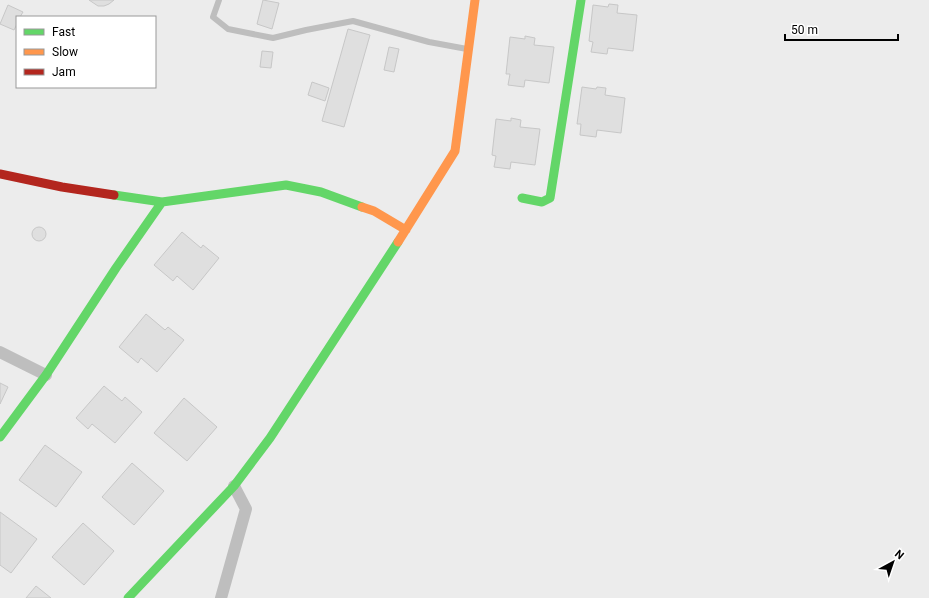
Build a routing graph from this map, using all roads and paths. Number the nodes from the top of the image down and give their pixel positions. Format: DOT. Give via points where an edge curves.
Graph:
graph roads {
  1 [pos="219,0"];
  2 [pos="474,0"];
  3 [pos="581,0"];
  4 [pos="467,49"];
  5 [pos="0,174"];
  6 [pos="522,198"];
  7 [pos="162,202"];
  8 [pos="406,230"];
  9 [pos="0,352"];
  10 [pos="46,375"];
  11 [pos="0,437"];
  12 [pos="234,486"];
  13 [pos="128,598"];
  14 [pos="222,598"];
  1 -- 4 [label="lane" via="213,17 228,29 273,38 353,21 429,42"];
  2 -- 4 [label="street"];
  3 -- 6 [label="street" via="550,198 542,202"];
  4 -- 8 [label="street" via="455,151"];
  5 -- 7 [label="street" via="62,187"];
  7 -- 8 [label="street" via="286,185 321,192 374,211"];
  7 -- 10 [label="street"];
  8 -- 12 [label="street" via="270,438"];
  9 -- 10 [label="street"];
  10 -- 11 [label="street"];
  12 -- 13 [label="street"];
  12 -- 14 [label="street" via="246,509"];
}
